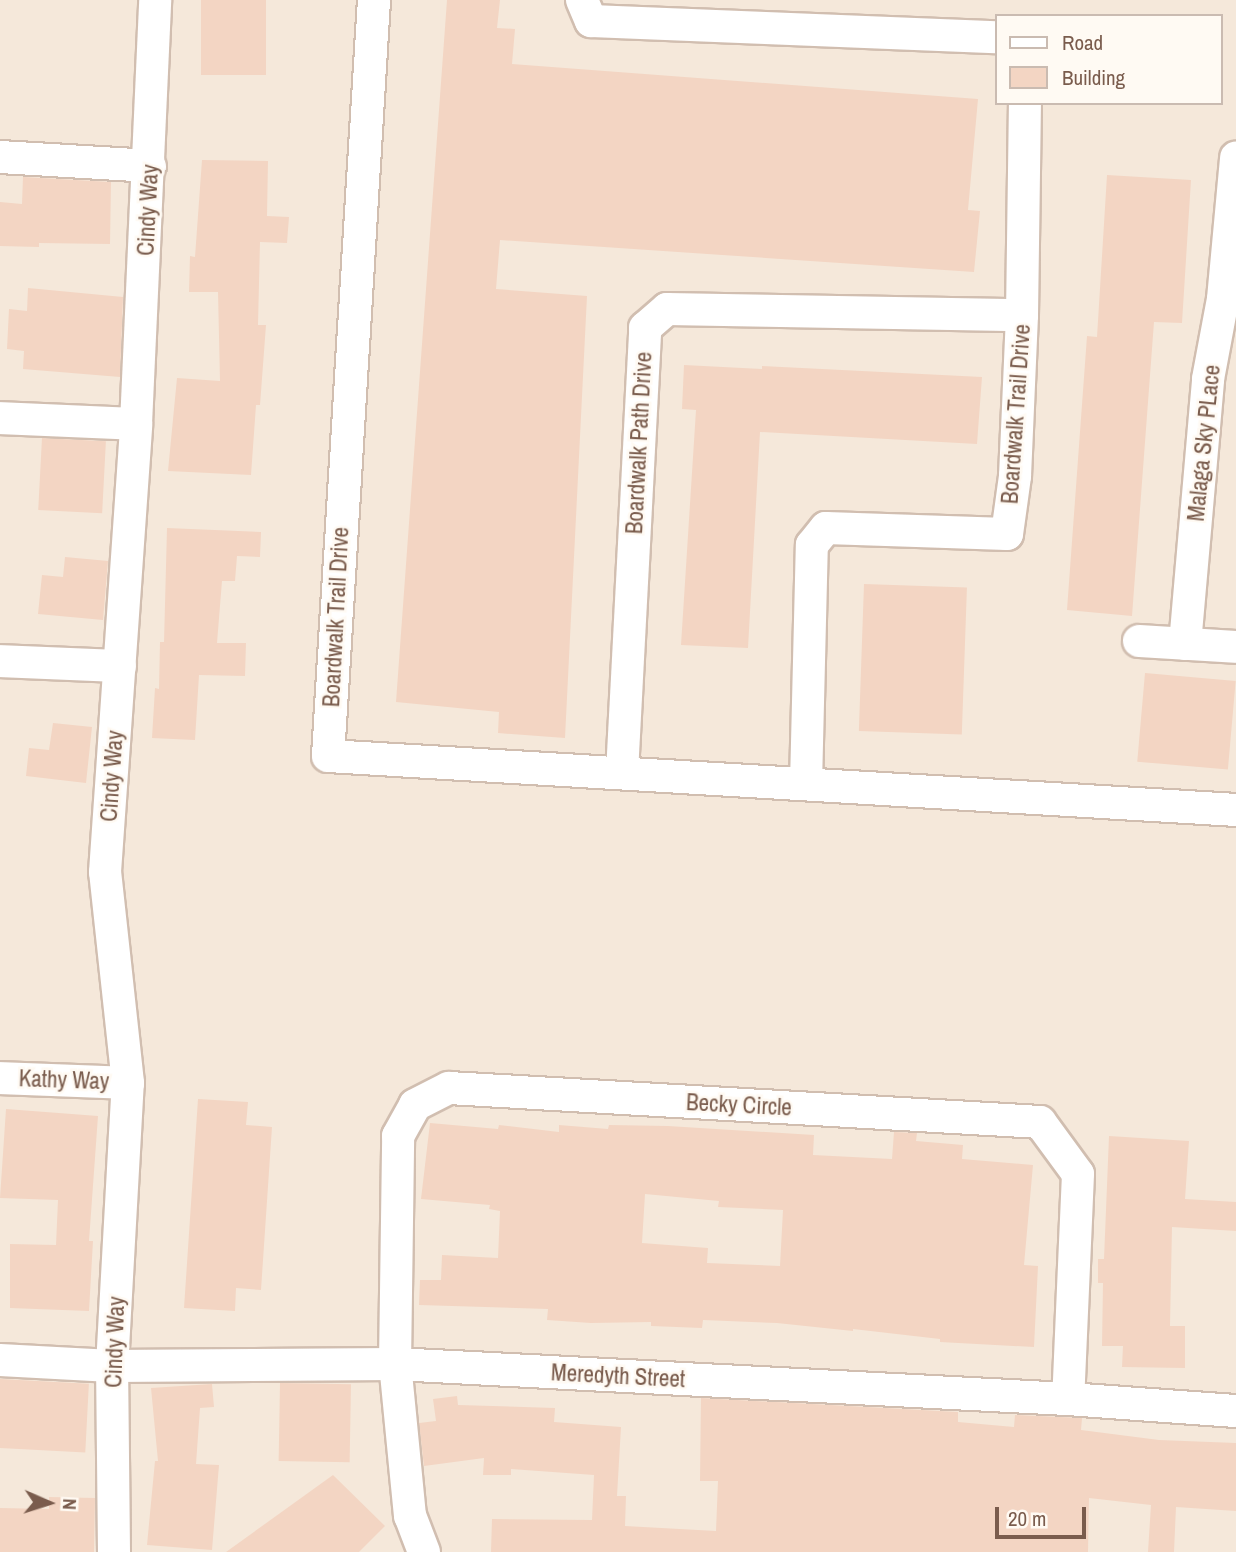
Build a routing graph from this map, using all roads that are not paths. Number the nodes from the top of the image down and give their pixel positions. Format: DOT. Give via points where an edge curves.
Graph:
graph roads {
  1 [pos="155,0"];
  2 [pos="374,0"];
  3 [pos="582,0"];
  4 [pos="995,37"];
  5 [pos="1025,105"];
  6 [pos="0,157"];
  7 [pos="1236,158"];
  8 [pos="150,166"];
  9 [pos="1022,315"];
  10 [pos="1222,380"];
  11 [pos="0,418"];
  12 [pos="136,424"];
  13 [pos="1139,641"];
  14 [pos="1185,644"];
  15 [pos="1236,647"];
  16 [pos="0,661"];
  17 [pos="120,666"];
  18 [pos="622,773"];
  19 [pos="806,784"];
  20 [pos="1236,810"];
  21 [pos="0,1077"];
  22 [pos="128,1083"];
  23 [pos="0,1360"];
  24 [pos="395,1364"];
  25 [pos="112,1366"];
  26 [pos="1069,1399"];
  27 [pos="1236,1412"];
  28 [pos="114,1552"];
  29 [pos="425,1552"];
  1 -- 8 [label="street, Cindy Way"];
  2 -- 18 [label="street, Boardwalk Trail Drive" via="328,756"];
  3 -- 4 [label="street" via="591,21"];
  5 -- 9 [label="street, Boardwalk Trail Drive"];
  6 -- 8 [label="street"];
  7 -- 10 [label="street, Malaga Sky PLace" via="1223,299"];
  8 -- 12 [label="street, Cindy Way"];
  9 -- 18 [label="street, Boardwalk Path Drive" via="667,309 645,328"];
  9 -- 19 [label="street, Boardwalk Trail Drive" via="1015,476 1007,534 826,528 812,545"];
  10 -- 14 [label="street, Malaga Sky PLace"];
  11 -- 12 [label="street"];
  12 -- 17 [label="street, Cindy Way"];
  13 -- 14 [label="street"];
  14 -- 15 [label="street"];
  16 -- 17 [label="street"];
  17 -- 22 [label="street, Cindy Way" via="106,872"];
  18 -- 19 [label="street, Boardwalk Trail Drive"];
  19 -- 20 [label="street, Boardwalk Trail Drive"];
  21 -- 22 [label="street, Kathy Way"];
  22 -- 25 [label="street, Cindy Way"];
  23 -- 25 [label="street, Meredyth Street"];
  24 -- 25 [label="street, Meredyth Street"];
  24 -- 26 [label="street, Meredyth Street"];
  24 -- 26 [label="street, Becky Circle" via="398,1136 415,1105 449,1088 1040,1122 1078,1174"];
  24 -- 29 [label="street" via="410,1516"];
  25 -- 28 [label="street, Cindy Way"];
  26 -- 27 [label="street, Meredyth Street"];
}
